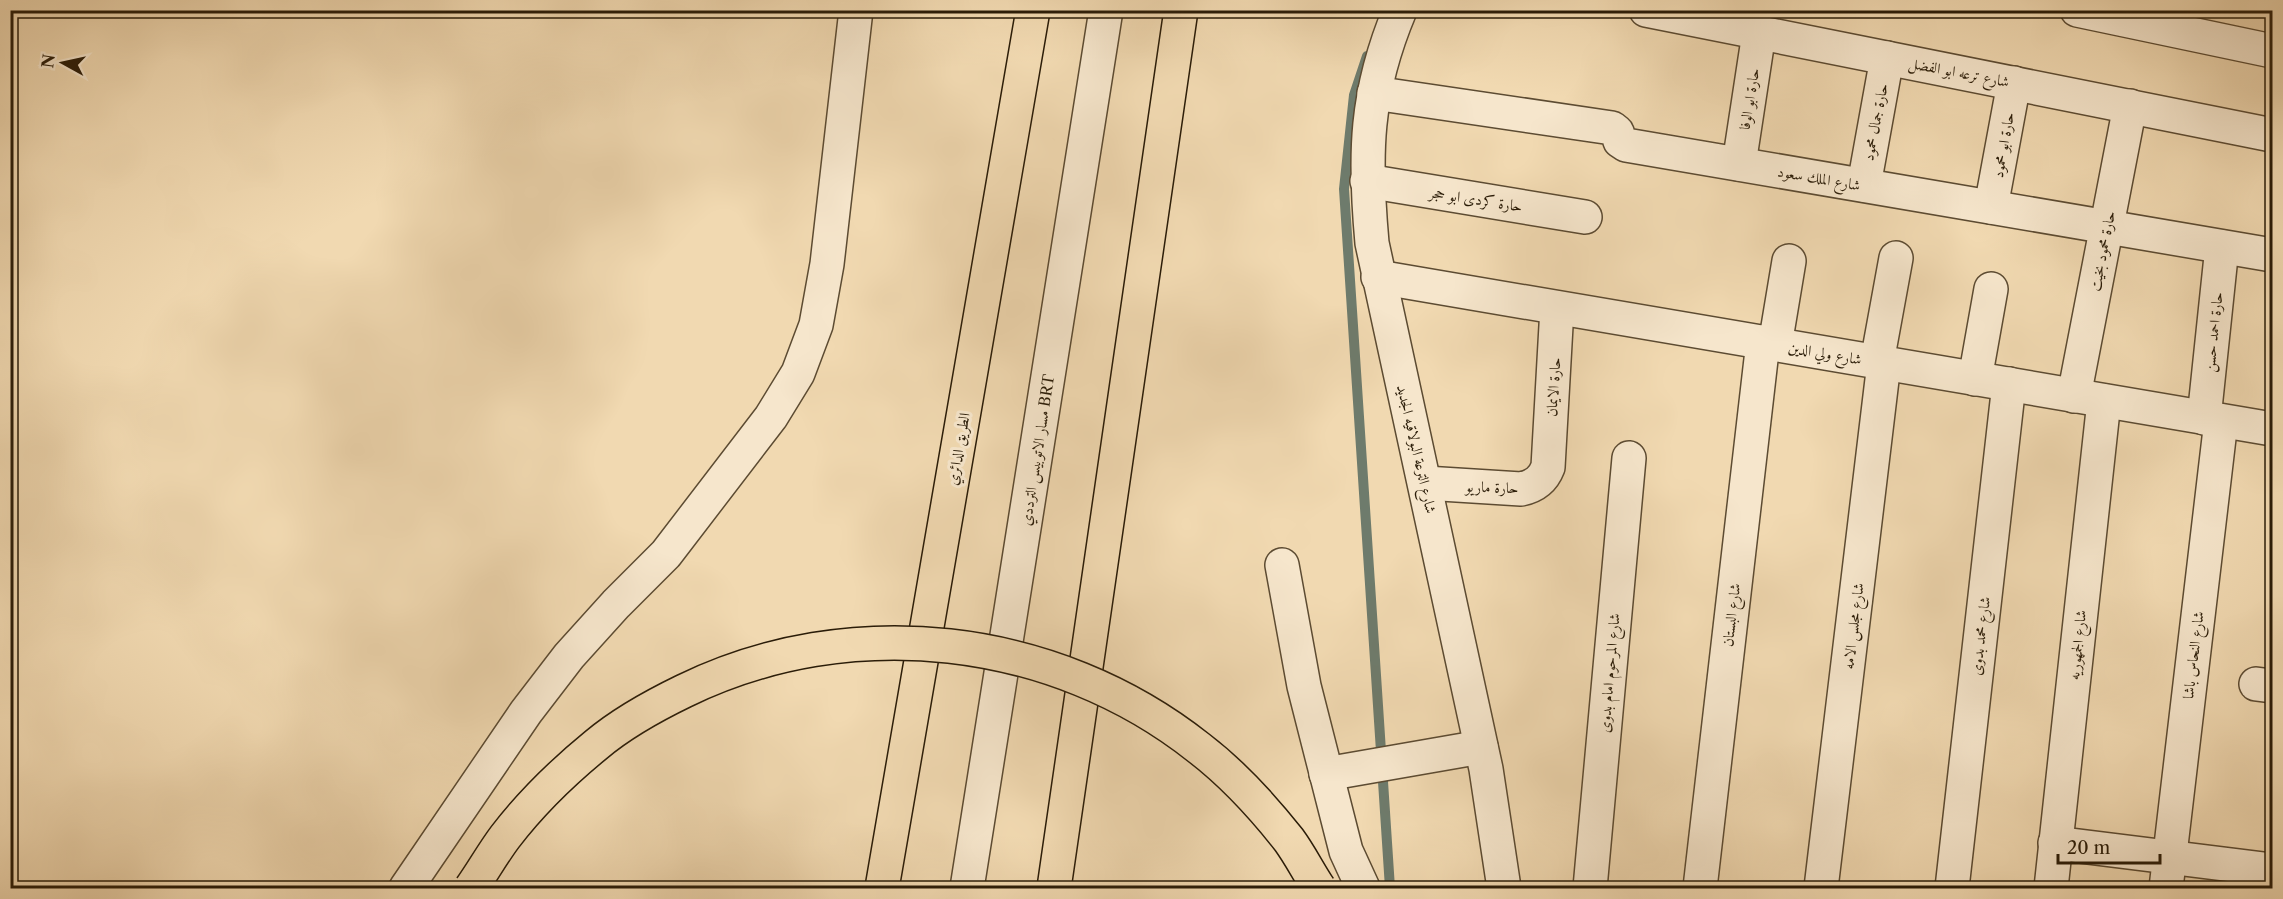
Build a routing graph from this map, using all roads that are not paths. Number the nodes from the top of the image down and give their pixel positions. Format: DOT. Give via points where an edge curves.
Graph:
graph roads {
  1 [pos="856,10"];
  2 [pos="1033,10"];
  3 [pos="1106,10"];
  4 [pos="1181,10"];
  5 [pos="1400,10"];
  6 [pos="1646,10"];
  7 [pos="2077,10"];
  8 [pos="1759,33"];
  9 [pos="2272,51"];
  10 [pos="1887,58"];
  11 [pos="2014,83"];
  12 [pos="1374,93"];
  13 [pos="2130,106"];
  14 [pos="2272,135"];
  15 [pos="1739,164"];
  16 [pos="1366,181"];
  17 [pos="1864,185"];
  18 [pos="1991,207"];
  19 [pos="1585,217"];
  20 [pos="2107,227"];
  21 [pos="2223,247"];
  22 [pos="2272,255"];
  23 [pos="1896,258"];
  24 [pos="1789,261"];
  25 [pos="1378,277"];
  26 [pos="1991,289"];
  27 [pos="1557,308"];
  28 [pos="1769,344"];
  29 [pos="1881,363"];
  30 [pos="1975,379"];
  31 [pos="2009,384"];
  32 [pos="2089,398"];
  33 [pos="2212,419"];
  34 [pos="2272,429"];
  35 [pos="1629,458"];
  36 [pos="1548,467"];
  37 [pos="1425,483"];
  38 [pos="1282,565"];
  39 [pos="1481,747"];
  40 [pos="1326,774"];
  41 [pos="2055,843"];
  42 [pos="2272,870"];
  43 [pos="2168,873"];
  44 [pos="406,888"];
  45 [pos="471,888"];
  46 [pos="882,888"];
  47 [pos="968,888"];
  48 [pos="1054,888"];
  49 [pos="1319,888"];
  50 [pos="1363,888"];
  51 [pos="1504,888"];
  52 [pos="1590,888"];
  53 [pos="1700,888"];
  54 [pos="1821,888"];
  55 [pos="1952,888"];
  56 [pos="2050,888"];
  1 -- 44 [label="street" via="827,264 816,325 798,373 771,417 666,554 616,604 526,712"];
  2 -- 46 [label="highway, الطريق الدائري"];
  3 -- 47 [label="street, مسار الاتوبيس الترددي BRT"];
  4 -- 48 [label="highway"];
  5 -- 12 [label="street, شارع الترعة البولاقيه الجديد"];
  6 -- 8 [label="street, شارع ترعه ابو الفضل"];
  7 -- 9 [label="street"];
  8 -- 10 [label="street, شارع ترعه ابو الفضل"];
  8 -- 15 [label="street, حارة ابو الوفا"];
  10 -- 11 [label="street, شارع ترعه ابو الفضل"];
  10 -- 17 [label="street, حارة جمال محمود"];
  11 -- 13 [label="street, شارع ترعه ابو الفضل"];
  11 -- 18 [label="street, حارة ابو محمود"];
  12 -- 15 [label="street, شارع الملك سعود" via="1612,128 1623,144"];
  12 -- 16 [label="street, شارع الترعة البولاقيه الجديد"];
  13 -- 14 [label="street, شارع ترعه ابو الفضل"];
  13 -- 20 [label="street, حارة محمود بخيت"];
  15 -- 17 [label="street, شارع الملك سعود"];
  16 -- 19 [label="street, حارة كردى ابو حجر"];
  16 -- 25 [label="street, شارع الترعة البولاقيه الجديد"];
  17 -- 18 [label="street, شارع الملك سعود"];
  18 -- 20 [label="street, شارع الملك سعود"];
  20 -- 21 [label="street, شارع الملك سعود"];
  20 -- 32 [label="street, حارة محمود بخيت"];
  21 -- 22 [label="street, شارع الملك سعود"];
  21 -- 33 [label="street, حارة احمد حسن"];
  23 -- 29 [label="street, شارع مجلس الامه"];
  24 -- 28 [label="street, شارع البستان"];
  25 -- 27 [label="street, شارع ولي الدين"];
  25 -- 37 [label="street, شارع الترعة البولاقيه الجديد"];
  26 -- 30 [label="street"];
  27 -- 28 [label="street, شارع ولي الدين"];
  27 -- 36 [label="street, حارة الايمان"];
  28 -- 29 [label="street, شارع ولي الدين"];
  28 -- 53 [label="street, شارع البستان"];
  29 -- 30 [label="street, شارع ولي الدين"];
  29 -- 54 [label="street, شارع مجلس الامه"];
  30 -- 31 [label="street, شارع ولي الدين"];
  31 -- 32 [label="street, شارع ولي الدين"];
  31 -- 55 [label="street, شارع محمد بدوى"];
  32 -- 33 [label="street, شارع ولي الدين"];
  32 -- 41 [label="street, شارع الجمهوريه"];
  33 -- 34 [label="street, شارع ولي الدين"];
  33 -- 43 [label="street, شارع النحاس باشا"];
  35 -- 52 [label="street, شارع المرحوم امام بدوى"];
  36 -- 37 [label="street, حارة ماريو" via="1539,482 1521,489"];
  37 -- 39 [label="street, شارع الترعة البولاقيه الجديد"];
  38 -- 40 [label="street" via="1304,686"];
  39 -- 40 [label="street"];
  39 -- 51 [label="street, شارع الترعة البولاقيه الجديد"];
  40 -- 50 [label="street" via="1346,851"];
  41 -- 43 [label="street"];
  41 -- 56 [label="street, شارع الجمهوريه"];
  42 -- 43 [label="street"];
  45 -- 49 [label="highway, bridge" via="506,836 549,787 597,744 651,707 710,679 771,658 835,645 899,642 964,646 1028,660 1089,681 1146,711 1200,748 1247,792 1290,842"];
}
